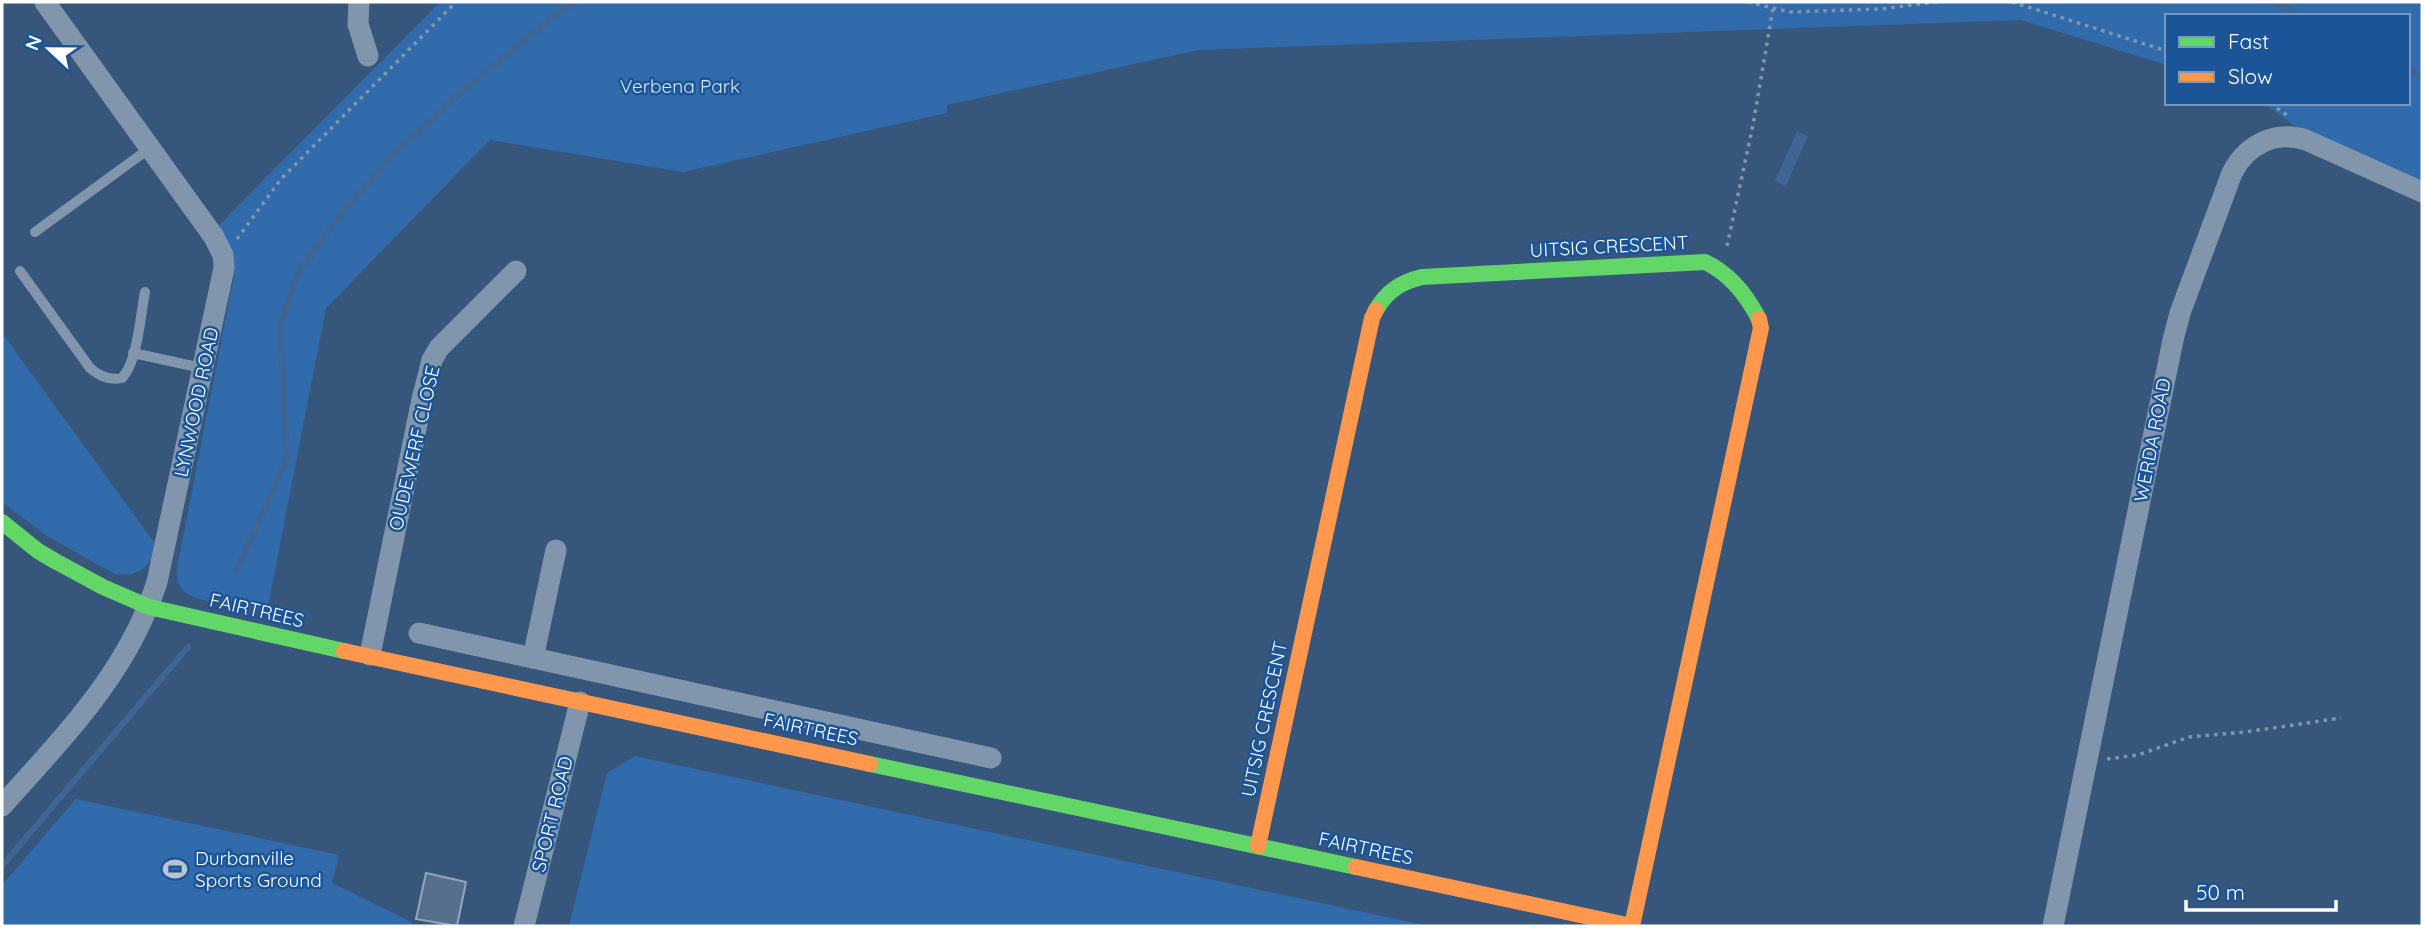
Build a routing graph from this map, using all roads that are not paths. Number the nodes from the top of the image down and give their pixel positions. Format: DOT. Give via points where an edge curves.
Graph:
graph roads {
  1 [pos="45,2"];
  2 [pos="359,2"];
  3 [pos="368,56"];
  4 [pos="150,148"];
  5 [pos="2422,192"];
  6 [pos="35,232"];
  7 [pos="20,271"];
  8 [pos="516,271"];
  9 [pos="145,292"];
  10 [pos="134,353"];
  11 [pos="202,368"];
  12 [pos="2,522"];
  13 [pos="556,550"];
  14 [pos="149,607"];
  15 [pos="419,633"];
  16 [pos="370,656"];
  17 [pos="533,658"];
  18 [pos="580,702"];
  19 [pos="849,727"];
  20 [pos="844,757"];
  21 [pos="991,758"];
  22 [pos="2,806"];
  23 [pos="1258,846"];
  24 [pos="524,926"];
  25 [pos="1632,926"];
  26 [pos="2053,926"];
  1 -- 4 [label="street, LYNWOOD ROAD"];
  2 -- 3 [label="street" via="358,24"];
  4 -- 6 [label="lane"];
  4 -- 11 [label="street, LYNWOOD ROAD" via="223,255 223,281"];
  5 -- 26 [label="street, WERDA ROAD" via="2300,138 2268,139 2249,149 2236,164 2173,340"];
  7 -- 10 [label="lane" via="99,376 122,378"];
  8 -- 16 [label="street, OUDEWERF CLOSE" via="454,331 432,360"];
  9 -- 10 [label="lane"];
  10 -- 11 [label="lane"];
  11 -- 14 [label="street, LYNWOOD ROAD"];
  12 -- 14 [label="main road, FAIRTREES" via="55,561"];
  13 -- 17 [label="street"];
  14 -- 16 [label="main road, FAIRTREES"];
  14 -- 22 [label="street, LYNWOOD ROAD" via="104,687"];
  15 -- 17 [label="street"];
  16 -- 18 [label="main road, FAIRTREES"];
  17 -- 19 [label="street"];
  18 -- 20 [label="main road, FAIRTREES"];
  18 -- 24 [label="street, SPORT ROAD"];
  19 -- 20 [label="street"];
  19 -- 21 [label="street"];
  20 -- 23 [label="main road, FAIRTREES"];
  23 -- 25 [label="main road, FAIRTREES"];
  23 -- 25 [label="main road, UITSIG CRESCENT" via="1372,318 1381,300 1404,282 1422,277 1698,262 1717,267 1757,312 1761,328"];
}
